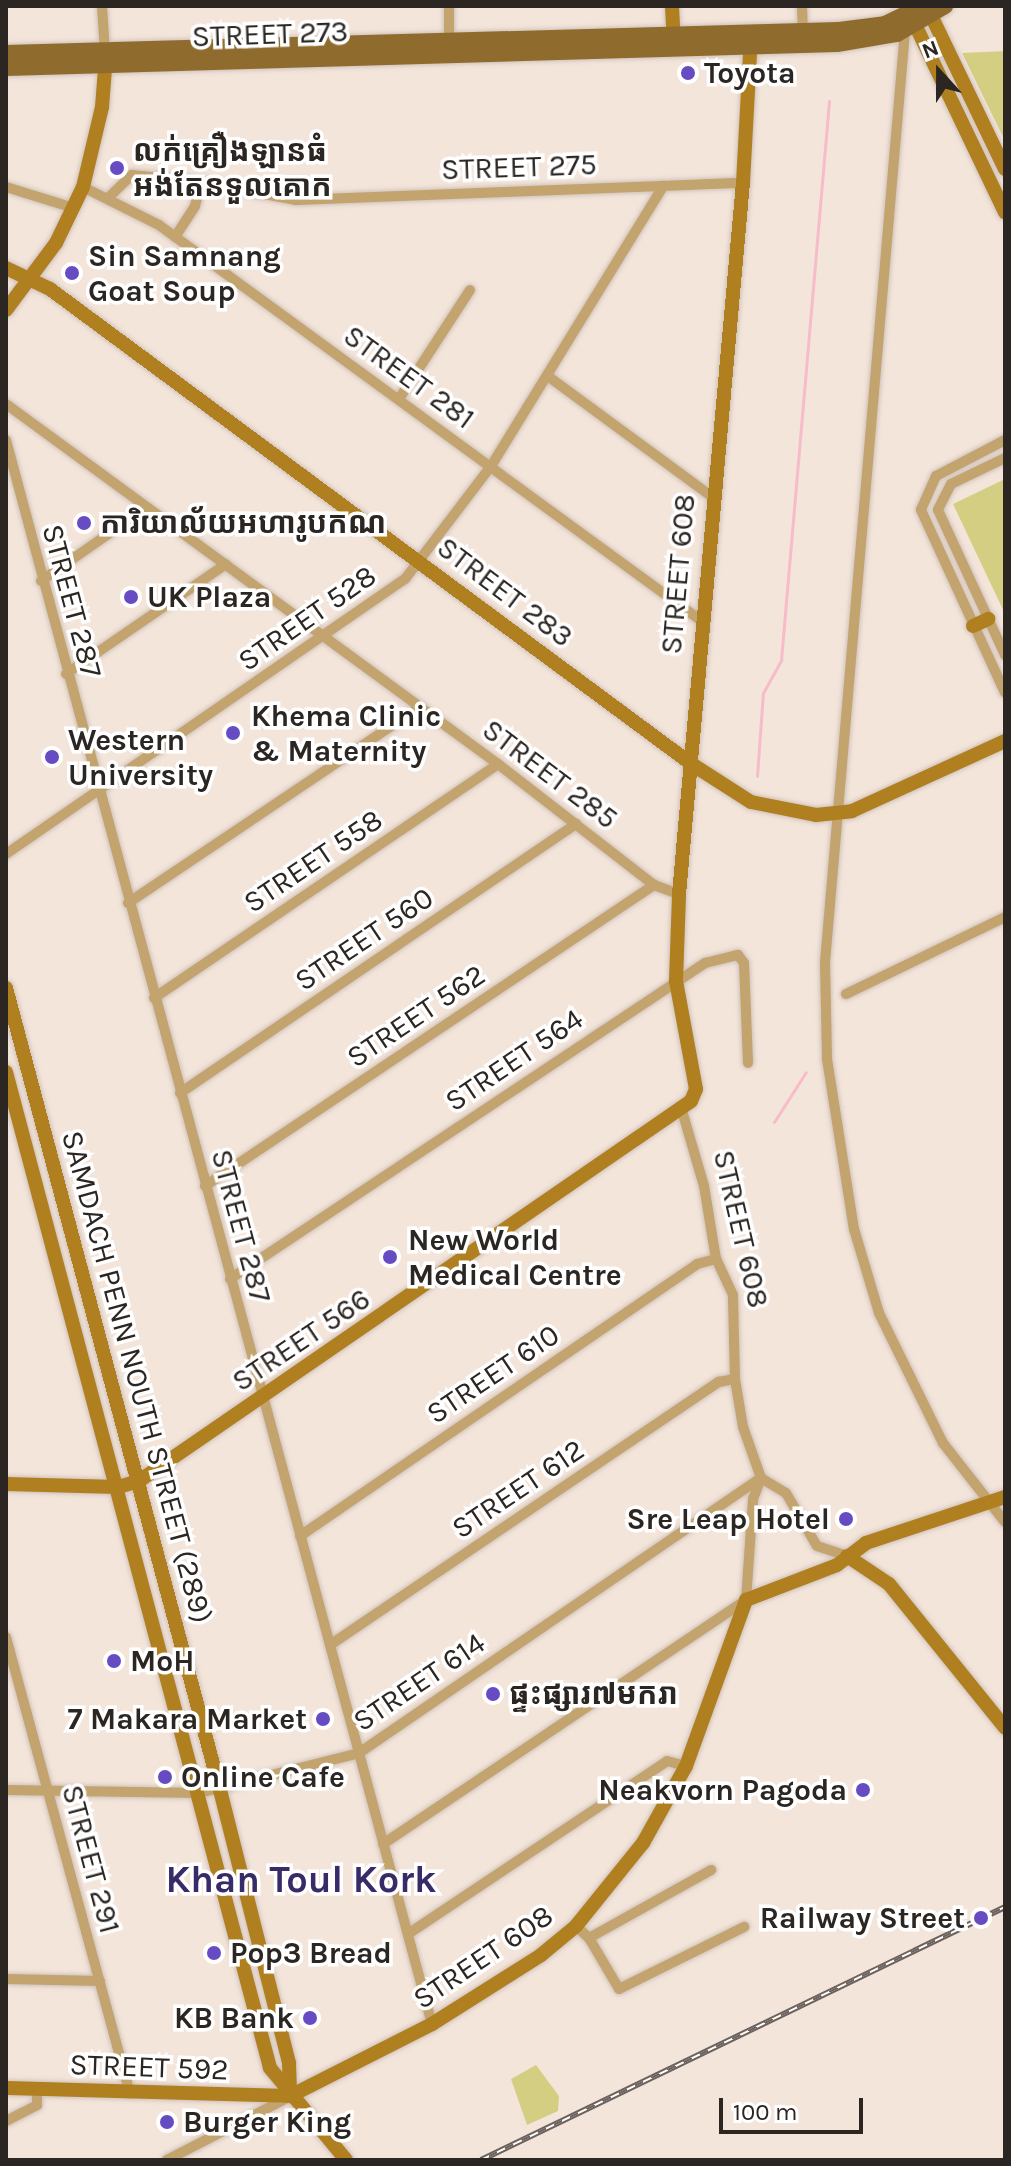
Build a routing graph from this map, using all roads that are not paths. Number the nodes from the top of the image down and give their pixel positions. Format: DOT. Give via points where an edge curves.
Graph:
graph roads {
  1 [pos="102,6"];
  2 [pos="449,6"];
  3 [pos="672,6"];
  4 [pos="802,6"];
  5 [pos="918,14"];
  6 [pos="803,31"];
  7 [pos="751,40"];
  8 [pos="674,42"];
  9 [pos="449,49"];
  10 [pos="6,53"];
  11 [pos="106,59"];
  12 [pos="6,68"];
  13 [pos="1005,169"];
  14 [pos="201,182"];
  15 [pos="743,183"];
  16 [pos="663,186"];
  17 [pos="6,187"];
  18 [pos="83,187"];
  19 [pos="109,197"];
  20 [pos="74,208"];
  21 [pos="1005,212"];
  22 [pos="175,237"];
  23 [pos="6,268"];
  24 [pos="32,280"];
  25 [pos="470,290"];
  26 [pos="6,310"];
  27 [pos="549,377"];
  28 [pos="399,399"];
  29 [pos="6,404"];
  30 [pos="6,440"];
  31 [pos="1005,440"];
  32 [pos="1005,458"];
  33 [pos="491,466"];
  34 [pos="711,496"];
  35 [pos="147,507"];
  36 [pos="420,561"];
  37 [pos="226,564"];
  38 [pos="41,581"];
  39 [pos="988,619"];
  40 [pos="700,620"];
  41 [pos="973,626"];
  42 [pos="325,636"];
  43 [pos="1005,655"];
  44 [pos="66,674"];
  45 [pos="1005,693"];
  46 [pos="420,707"];
  47 [pos="1005,741"];
  48 [pos="690,763"];
  49 [pos="498,764"];
  50 [pos="97,788"];
  51 [pos="837,814"];
  52 [pos="576,824"];
  53 [pos="6,854"];
  54 [pos="654,885"];
  55 [pos="679,894"];
  56 [pos="128,903"];
  57 [pos="1005,917"];
  58 [pos="676,981"];
  59 [pos="6,988"];
  60 [pos="846,994"];
  61 [pos="154,998"];
  62 [pos="748,1063"];
  63 [pos="6,1072"];
  64 [pos="180,1093"];
  65 [pos="682,1111"];
  66 [pos="205,1186"];
  67 [pos="716,1259"];
  68 [pos="230,1279"];
  69 [pos="102,1342"];
  70 [pos="80,1348"];
  71 [pos="735,1379"];
  72 [pos="262,1397"];
  73 [pos="761,1478"];
  74 [pos="139,1481"];
  75 [pos="6,1484"];
  76 [pos="118,1487"];
  77 [pos="1005,1497"];
  78 [pos="987,1504"];
  79 [pos="1005,1522"];
  80 [pos="300,1536"];
  81 [pos="847,1556"];
  82 [pos="746,1600"];
  83 [pos="6,1637"];
  84 [pos="330,1645"];
  85 [pos="183,1650"];
  86 [pos="162,1655"];
  87 [pos="1005,1728"];
  88 [pos="359,1753"];
  89 [pos="686,1766"];
  90 [pos="6,1790"];
  91 [pos="220,1790"];
  92 [pos="48,1791"];
  93 [pos="199,1793"];
  94 [pos="383,1844"];
  95 [pos="711,1870"];
  96 [pos="576,1926"];
  97 [pos="744,1927"];
  98 [pos="408,1934"];
  99 [pos="589,1938"];
  100 [pos="6,1979"];
  101 [pos="100,1981"];
  102 [pos="432,2024"];
  103 [pos="6,2088"];
  104 [pos="37,2089"];
  105 [pos="130,2093"];
  106 [pos="290,2096"];
  107 [pos="6,2121"];
  108 [pos="167,2160"];
  109 [pos="346,2160"];
  1 -- 11 [label="street"];
  2 -- 9 [label="street"];
  3 -- 8 [label="street"];
  4 -- 6 [label="street"];
  5 -- 6 [label="main road, STREET 273" via="860,29"];
  5 -- 7 [label="main road, STREET 273" via="861,42"];
  5 -- 13 [label="street"];
  5 -- 21 [label="street"];
  5 -- 51 [label="street"];
  6 -- 7 [label="main road, STREET 273"];
  7 -- 8 [label="main road, STREET 273"];
  7 -- 15 [label="street, STREET 608"];
  8 -- 9 [label="main road, STREET 273"];
  9 -- 11 [label="main road, STREET 273"];
  10 -- 11 [label="main road, STREET 273"];
  11 -- 12 [label="main road, STREET 273"];
  11 -- 18 [label="street" via="95,148"];
  14 -- 16 [label="street, STREET 275" via="296,200"];
  14 -- 19 [label="street, STREET 275" via="132,175"];
  14 -- 22 [label="street" via="195,206"];
  15 -- 16 [label="street, STREET 275"];
  15 -- 34 [label="street, STREET 608"];
  16 -- 27 [label="street, STREET 528"];
  17 -- 20 [label="street"];
  18 -- 19 [label="street, STREET 281"];
  18 -- 20 [label="street"];
  19 -- 22 [label="street, STREET 281"];
  20 -- 24 [label="street"];
  22 -- 28 [label="street, STREET 281"];
  23 -- 24 [label="street, STREET 283"];
  24 -- 26 [label="street"];
  24 -- 36 [label="street, STREET 283"];
  25 -- 28 [label="street"];
  27 -- 33 [label="street, STREET 528"];
  27 -- 34 [label="street"];
  28 -- 33 [label="street, STREET 281"];
  29 -- 35 [label="street, STREET 285"];
  30 -- 38 [label="street, STREET 287"];
  31 -- 41 [label="street" via="945,469 930,483 921,510"];
  32 -- 39 [label="street" via="944,490 939,499 941,521"];
  33 -- 36 [label="street, STREET 528"];
  33 -- 40 [label="street, STREET 281"];
  34 -- 40 [label="street, STREET 608"];
  35 -- 37 [label="street, STREET 285"];
  35 -- 38 [label="street"];
  36 -- 42 [label="street, STREET 528" via="405,579"];
  36 -- 48 [label="street, STREET 283"];
  37 -- 42 [label="street, STREET 285"];
  37 -- 44 [label="street"];
  38 -- 44 [label="street, STREET 287"];
  39 -- 41 [label="street"];
  39 -- 43 [label="street"];
  40 -- 48 [label="street, STREET 608"];
  41 -- 45 [label="street"];
  42 -- 46 [label="street, STREET 285"];
  42 -- 50 [label="street, STREET 528"];
  44 -- 50 [label="street, STREET 287"];
  46 -- 49 [label="street, STREET 285"];
  46 -- 56 [label="street"];
  47 -- 51 [label="street, STREET 283"];
  48 -- 51 [label="street, STREET 283" via="751,802 786,812"];
  48 -- 55 [label="street, STREET 608"];
  49 -- 52 [label="street, STREET 285"];
  49 -- 61 [label="street, STREET 558"];
  50 -- 53 [label="street, STREET 528"];
  50 -- 56 [label="street, STREET 287"];
  51 -- 78 [label="street" via="825,962 827,1059 854,1229 879,1313 904,1372 943,1443"];
  52 -- 54 [label="street, STREET 285"];
  52 -- 64 [label="street, STREET 560"];
  54 -- 55 [label="street, STREET 285"];
  54 -- 66 [label="street, STREET 562"];
  55 -- 58 [label="street, STREET 608"];
  56 -- 61 [label="street, STREET 287"];
  57 -- 60 [label="street"];
  58 -- 62 [label="street, STREET 564" via="705,963 738,955 744,963"];
  58 -- 65 [label="street, STREET 608" via="696,1089"];
  58 -- 68 [label="street, STREET 564"];
  59 -- 69 [label="street, SAMDACH PENN NOUTH STREET (289)"];
  61 -- 64 [label="street, STREET 287"];
  63 -- 70 [label="street, SAMDACH PENN NOUTH STREET (289)"];
  64 -- 66 [label="street, STREET 287"];
  65 -- 67 [label="street, STREET 608" via="704,1186"];
  65 -- 72 [label="street, STREET 566"];
  66 -- 68 [label="street, STREET 287"];
  67 -- 71 [label="street, STREET 608" via="736,1312"];
  67 -- 80 [label="street, STREET 610" via="697,1264"];
  68 -- 72 [label="street, STREET 287"];
  69 -- 70 [label="street"];
  69 -- 74 [label="street, SAMDACH PENN NOUTH STREET (289)"];
  70 -- 76 [label="street, SAMDACH PENN NOUTH STREET (289)"];
  71 -- 73 [label="street, STREET 608" via="743,1427"];
  71 -- 84 [label="street, STREET 612" via="719,1382"];
  72 -- 74 [label="street, STREET 566"];
  72 -- 80 [label="street, STREET 287"];
  73 -- 81 [label="street" via="786,1493 817,1546"];
  73 -- 82 [label="street, STREET 608" via="753,1499"];
  73 -- 88 [label="street, STREET 614"];
  74 -- 76 [label="street, STREET 566"];
  74 -- 85 [label="street, SAMDACH PENN NOUTH STREET (289)"];
  75 -- 76 [label="street, STREET 566"];
  76 -- 86 [label="street, SAMDACH PENN NOUTH STREET (289)"];
  77 -- 78 [label="street"];
  78 -- 79 [label="street"];
  78 -- 81 [label="street" via="866,1543"];
  80 -- 84 [label="street, STREET 287"];
  81 -- 82 [label="street"];
  81 -- 87 [label="street" via="889,1584"];
  82 -- 89 [label="street, STREET 608"];
  82 -- 94 [label="street"];
  83 -- 92 [label="street, STREET 291"];
  84 -- 88 [label="street, STREET 287"];
  85 -- 86 [label="street"];
  85 -- 91 [label="street, SAMDACH PENN NOUTH STREET (289)"];
  86 -- 93 [label="street, SAMDACH PENN NOUTH STREET (289)"];
  88 -- 91 [label="street, STREET 614"];
  88 -- 94 [label="street, STREET 287"];
  89 -- 96 [label="street, STREET 608" via="643,1843"];
  89 -- 98 [label="street" via="667,1761"];
  90 -- 92 [label="street, STREET 614"];
  91 -- 93 [label="street, STREET 614"];
  91 -- 106 [label="street, SAMDACH PENN NOUTH STREET (289)" via="289,2063"];
  92 -- 93 [label="street, STREET 614"];
  92 -- 101 [label="street, STREET 291"];
  93 -- 106 [label="street, SAMDACH PENN NOUTH STREET (289)" via="270,2068"];
  94 -- 98 [label="street, STREET 287"];
  95 -- 99 [label="street"];
  96 -- 99 [label="street"];
  96 -- 102 [label="street, STREET 608" via="541,1955"];
  97 -- 99 [label="street" via="619,1989"];
  98 -- 102 [label="street, STREET 287"];
  100 -- 101 [label="street"];
  101 -- 105 [label="street, STREET 291"];
  102 -- 106 [label="street, STREET 608"];
  103 -- 104 [label="street, STREET 592"];
  104 -- 105 [label="street, STREET 592"];
  104 -- 107 [label="street" via="37,2105"];
  105 -- 106 [label="street, STREET 592"];
  106 -- 108 [label="street, STREET 608"];
  106 -- 109 [label="street"];
}
